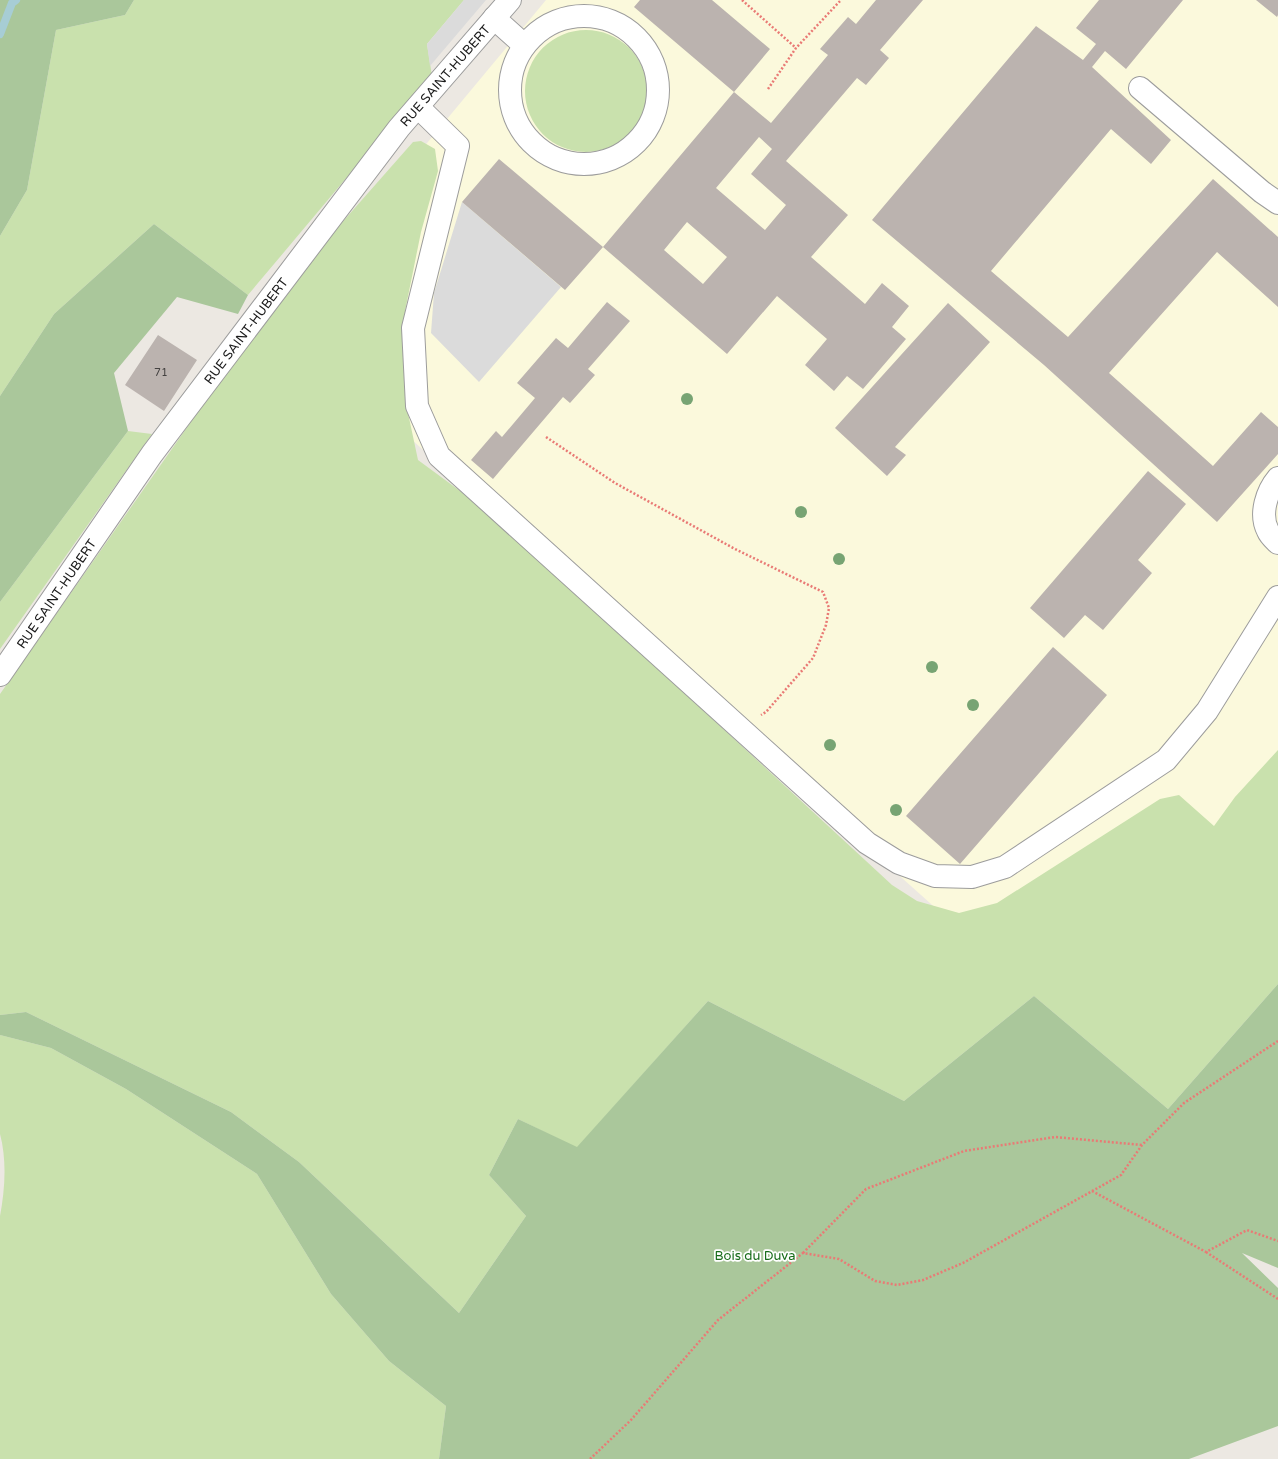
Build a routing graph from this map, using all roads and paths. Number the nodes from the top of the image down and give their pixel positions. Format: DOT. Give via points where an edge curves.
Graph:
graph roads {
  1 [pos="510,0"];
  2 [pos="742,0"];
  3 [pos="841,0"];
  4 [pos="494,18"];
  5 [pos="524,45"];
  6 [pos="796,48"];
  7 [pos="1140,88"];
  8 [pos="768,89"];
  9 [pos="418,108"];
  10 [pos="1278,203"];
  11 [pos="546,437"];
  12 [pos="1278,478"];
  13 [pos="1278,544"];
  14 [pos="1278,597"];
  15 [pos="0,675"];
  16 [pos="740,728"];
  17 [pos="1278,1041"];
  18 [pos="1142,1145"];
  19 [pos="1091,1191"];
  20 [pos="1278,1241"];
  21 [pos="1206,1252"];
  22 [pos="803,1253"];
  23 [pos="1278,1299"];
  24 [pos="590,1459"];
  1 -- 4 [label="street, RUE SAINT-HUBERT"];
  2 -- 6 [label="path"];
  3 -- 6 [label="path"];
  4 -- 5 [label="street"];
  4 -- 9 [label="street, RUE SAINT-HUBERT"];
  5 -- 5 [label="street" via="512,68 510,92 515,117 528,139 547,155 571,163 596,164 620,156 639,141 653,121 659,97 658,73 648,50 632,32 612,20 582,15 564,18 541,28"];
  6 -- 8 [label="path"];
  7 -- 10 [label="street"];
  9 -- 15 [label="street, RUE SAINT-HUBERT" via="399,128 152,454"];
  9 -- 16 [label="street" via="458,146 413,328 417,406 439,456"];
  11 -- 16 [label="path" via="615,483 735,549 824,592 829,608 826,625 813,658 766,712"];
  12 -- 13 [label="street" via="1271,486 1263,512 1268,531"];
  14 -- 16 [label="street" via="1207,711 1166,760 1005,867 972,876 935,876 899,863 874,847"];
  17 -- 18 [label="path" via="1184,1103"];
  18 -- 19 [label="path" via="1121,1175"];
  18 -- 22 [label="path" via="1055,1137 964,1151 866,1189"];
  19 -- 21 [label="path"];
  19 -- 22 [label="path" via="963,1263 923,1280 897,1285 876,1281 839,1259"];
  20 -- 21 [label="path" via="1247,1230"];
  21 -- 23 [label="path"];
  22 -- 24 [label="path" via="718,1320 631,1420"];
}
